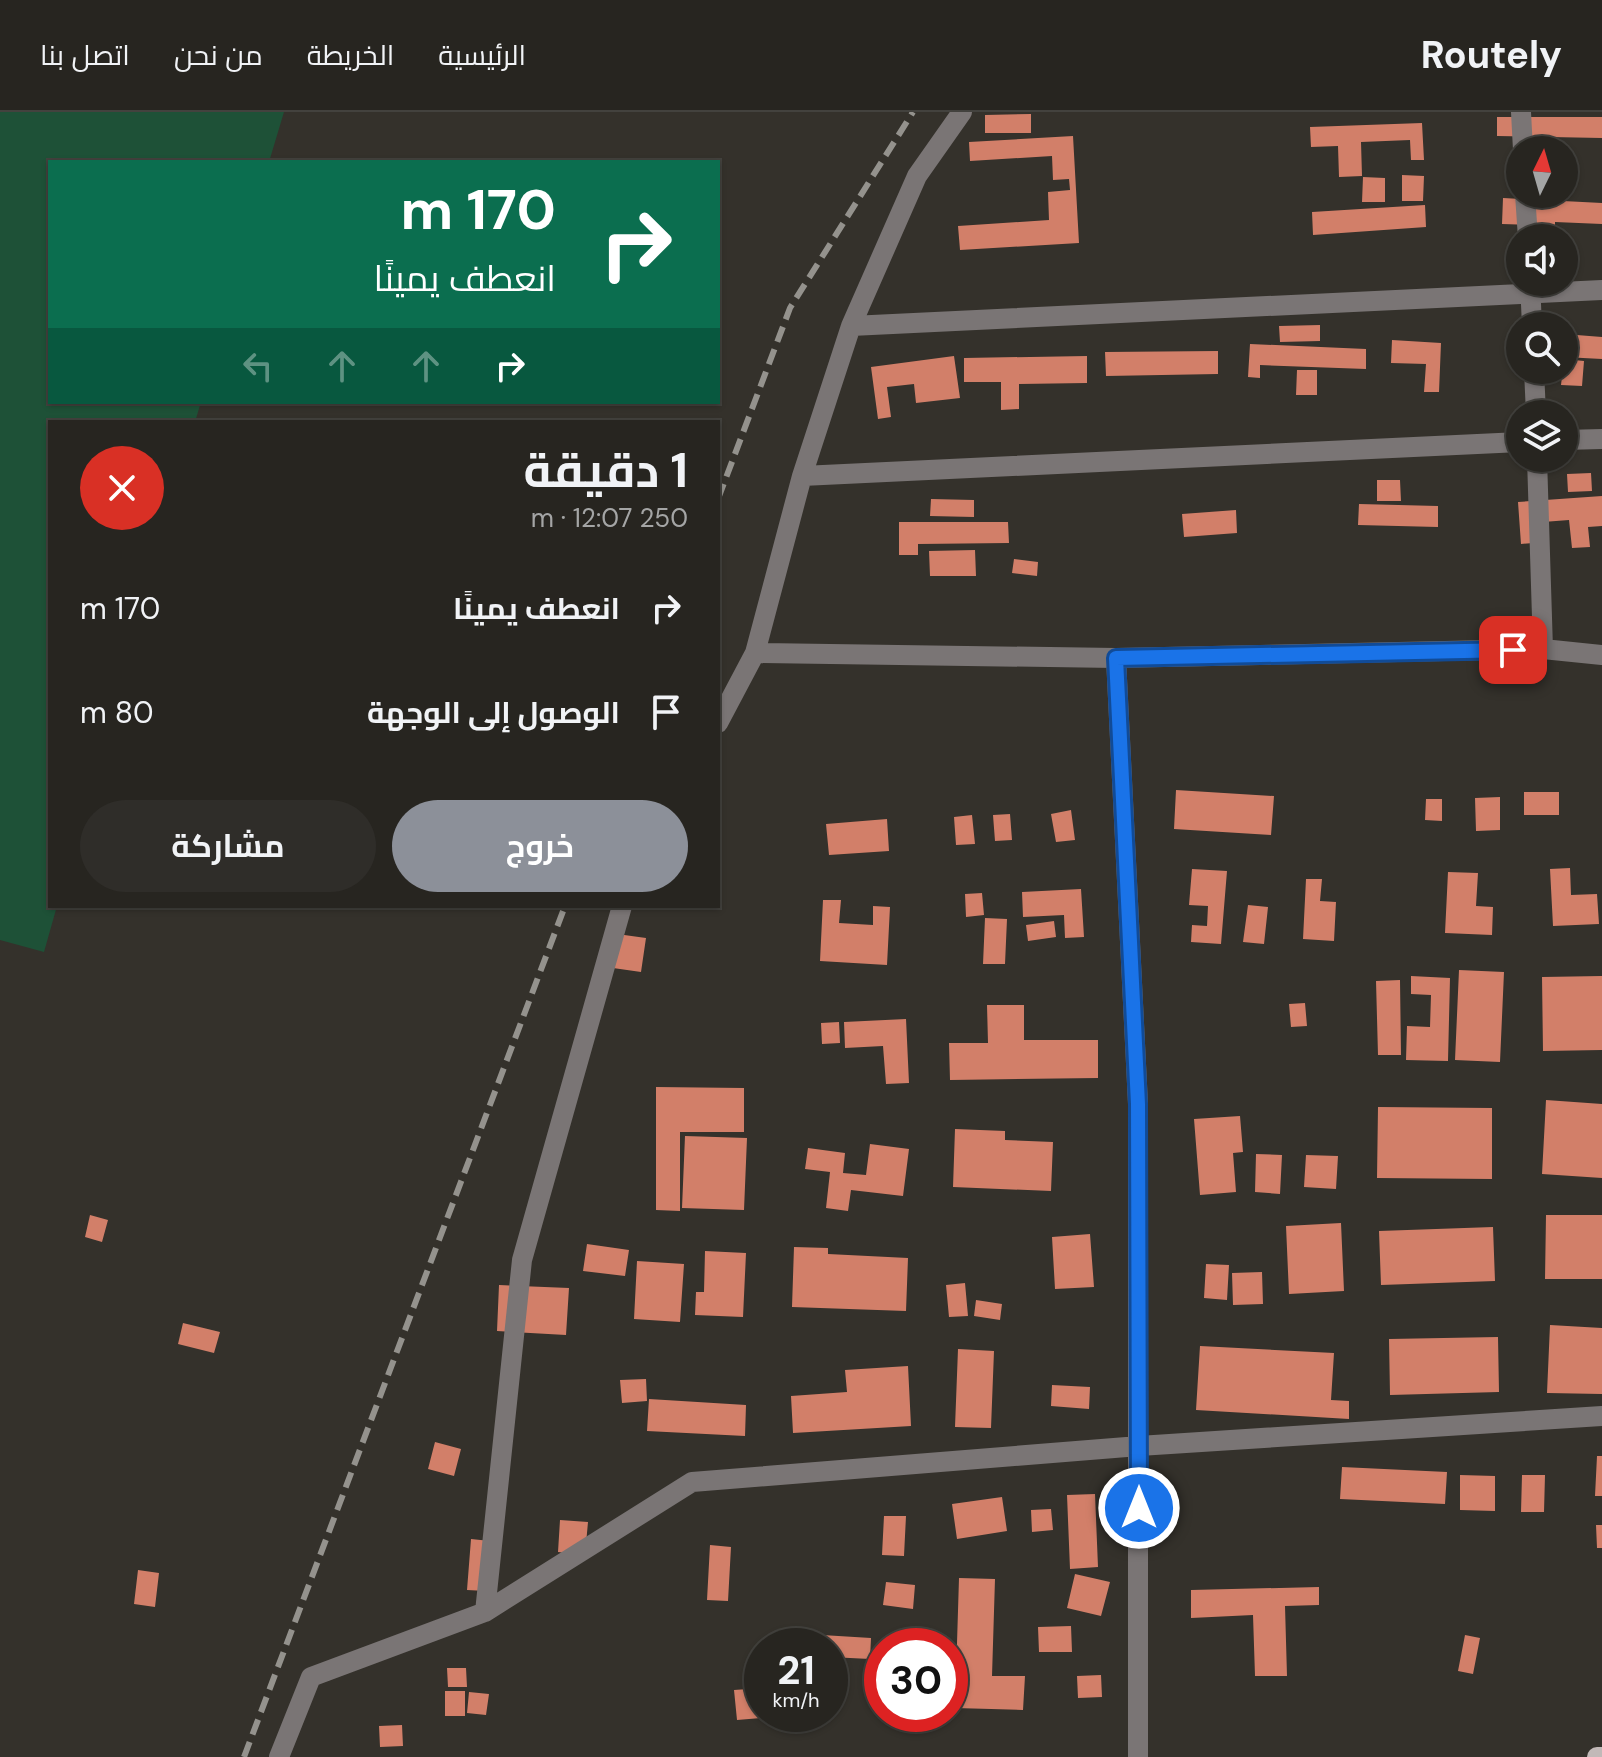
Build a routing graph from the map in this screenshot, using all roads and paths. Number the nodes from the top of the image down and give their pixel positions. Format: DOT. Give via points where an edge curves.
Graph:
graph roads {
  1 [pos="962,112"];
  2 [pos="1521,112"];
  3 [pos="1522,136"];
  4 [pos="1506,288"];
  5 [pos="1578,289"];
  6 [pos="1602,290"];
  7 [pos="851,326"];
  8 [pos="1602,439"];
  9 [pos="1578,440"];
  10 [pos="1506,443"];
  11 [pos="1537,472"];
  12 [pos="802,476"];
  13 [pos="1543,649"];
  14 [pos="755,653"];
  15 [pos="1602,655"];
  16 [pos="1116,658"];
  17 [pos="720,719"];
  18 [pos="621,908"];
  19 [pos="1602,1416"];
  20 [pos="1139,1446"];
  21 [pos="485,1612"];
  22 [pos="279,1757"];
  23 [pos="1138,1757"];
  1 -- 7 [label="street" via="917,176"];
  2 -- 3 [label="street"];
  4 -- 7 [label="street"];
  5 -- 6 [label="street"];
  7 -- 12 [label="street"];
  8 -- 9 [label="street"];
  10 -- 12 [label="street"];
  11 -- 13 [label="street"];
  12 -- 14 [label="street"];
  13 -- 15 [label="street"];
  13 -- 16 [label="street"];
  14 -- 16 [label="street"];
  14 -- 17 [label="street"];
  16 -- 20 [label="street" via="1138,1104"];
  18 -- 21 [label="street" via="522,1260"];
  19 -- 20 [label="street"];
  20 -- 21 [label="street" via="692,1482"];
  20 -- 23 [label="street"];
  21 -- 22 [label="street" via="311,1677"];
}
